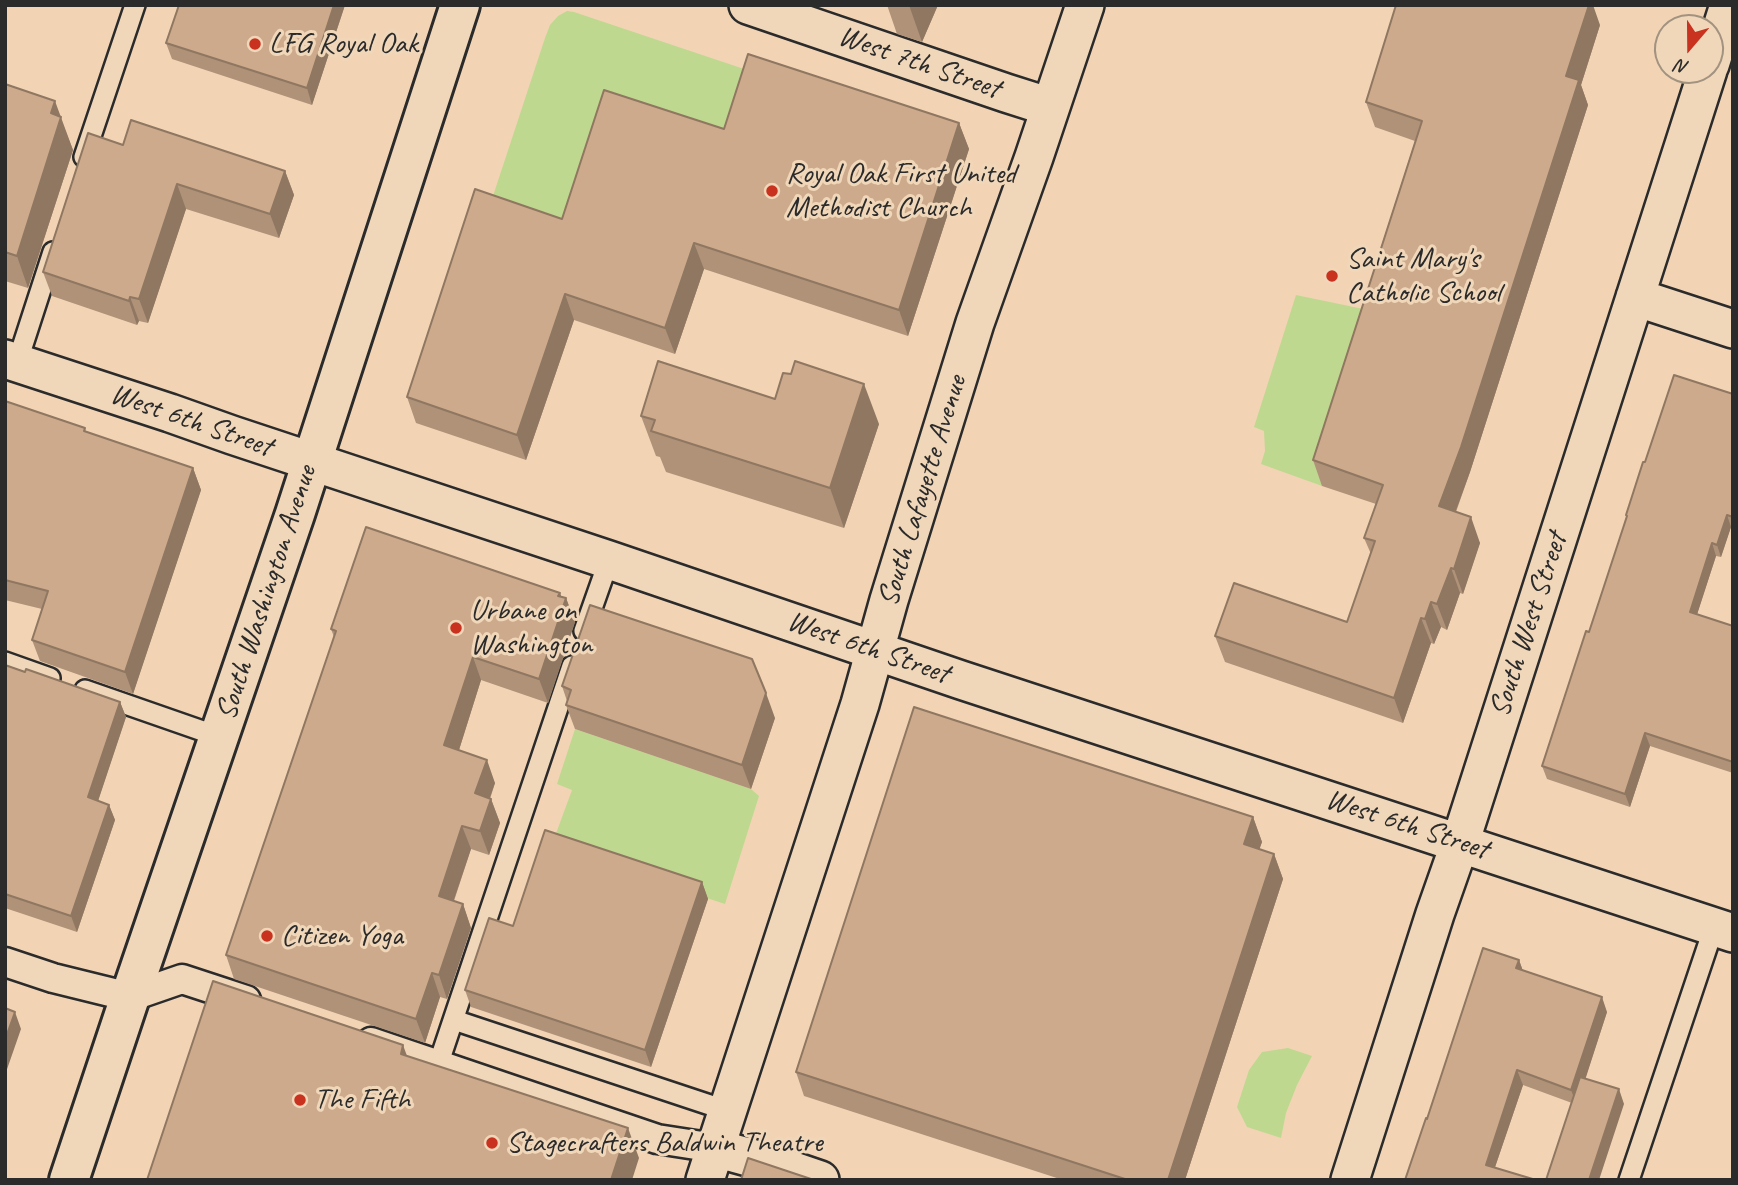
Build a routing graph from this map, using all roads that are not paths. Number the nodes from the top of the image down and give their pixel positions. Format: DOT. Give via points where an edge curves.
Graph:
graph roads {
  1 [pos="135,5"];
  2 [pos="460,5"];
  3 [pos="748,5"];
  4 [pos="1085,5"];
  5 [pos="788,11"];
  6 [pos="1703,84"];
  7 [pos="1050,107"];
  8 [pos="76,179"];
  9 [pos="60,231"];
  10 [pos="1635,297"];
  11 [pos="1733,328"];
  12 [pos="11,361"];
  13 [pos="312,461"];
  14 [pos="609,560"];
  15 [pos="874,650"];
  16 [pos="5,662"];
  17 [pos="220,737"];
  18 [pos="1460,843"];
  19 [pos="1723,930"];
  20 [pos="5,962"];
  21 [pos="130,997"];
  22 [pos="273,1009"];
  23 [pos="454,1020"];
  24 [pos="349,1035"];
  25 [pos="438,1065"];
  26 [pos="728,1111"];
  27 [pos="710,1164"];
  28 [pos="69,1180"];
  29 [pos="820,1180"];
  30 [pos="1350,1180"];
  31 [pos="1629,1180"];
  1 -- 8 [label="lane"];
  2 -- 13 [label="main road, South Washington Avenue"];
  3 -- 5 [label="street, West 7th Street"];
  4 -- 7 [label="street, South Lafayette Avenue"];
  5 -- 7 [label="street, West 7th Street"];
  6 -- 10 [label="street, South West Street"];
  7 -- 15 [label="street, South Lafayette Avenue" via="975,323"];
  9 -- 12 [label="lane"];
  10 -- 11 [label="street"];
  10 -- 18 [label="street, South West Street"];
  12 -- 13 [label="street, West 6th Street"];
  13 -- 14 [label="street, West 6th Street"];
  13 -- 17 [label="main road, South Washington Avenue"];
  14 -- 15 [label="street, West 6th Street"];
  14 -- 23 [label="lane"];
  15 -- 18 [label="street, West 6th Street"];
  15 -- 26 [label="street, South Lafayette Avenue"];
  16 -- 17 [label="lane"];
  17 -- 21 [label="main road, South Washington Avenue"];
  18 -- 19 [label="street, West 6th Street"];
  18 -- 30 [label="street, South West Street"];
  19 -- 31 [label="lane" via="1698,980"];
  20 -- 21 [label="street"];
  21 -- 22 [label="street" via="183,979"];
  21 -- 28 [label="main road, South Washington Avenue"];
  23 -- 25 [label="lane"];
  23 -- 26 [label="lane"];
  24 -- 25 [label="street"];
  25 -- 27 [label="street" via="657,1139"];
  26 -- 27 [label="street, South Lafayette Avenue"];
  27 -- 29 [label="street"];
}
